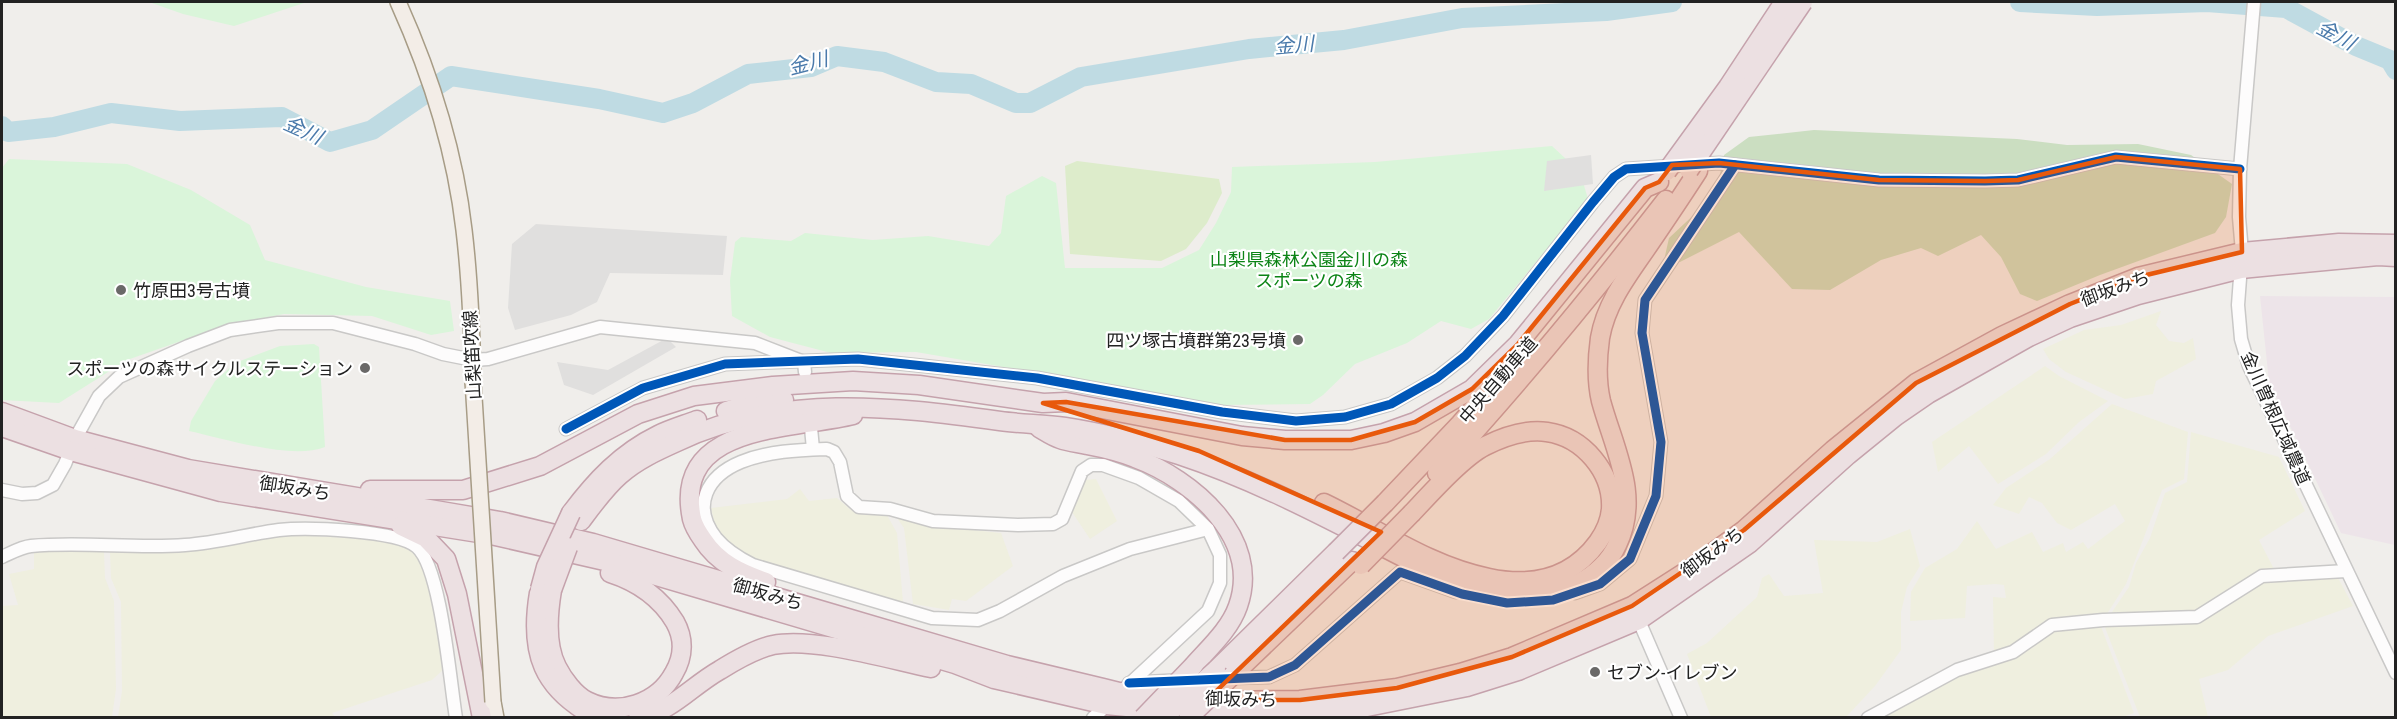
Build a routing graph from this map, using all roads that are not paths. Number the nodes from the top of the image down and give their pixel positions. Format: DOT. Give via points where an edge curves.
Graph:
graph roads {
  1 [pos="398,2"];
  2 [pos="1784,2"];
  3 [pos="1803,2"];
  4 [pos="2254,2"];
  5 [pos="1735,165"];
  6 [pos="2240,169"];
  7 [pos="1694,170"];
  8 [pos="1663,176"];
  9 [pos="2396,244"];
  10 [pos="2396,257"];
  11 [pos="2242,261"];
  12 [pos="473,360"];
  13 [pos="805,367"];
  14 [pos="919,385"];
  15 [pos="1043,403"];
  16 [pos="880,408"];
  17 [pos="2,412"];
  18 [pos="1034,426"];
  19 [pos="2,427"];
  20 [pos="811,428"];
  21 [pos="566,429"];
  22 [pos="73,445"];
  23 [pos="813,449"];
  24 [pos="255,482"];
  25 [pos="2,490"];
  26 [pos="1407,512"];
  27 [pos="369,516"];
  28 [pos="576,517"];
  29 [pos="1208,529"];
  30 [pos="516,542"];
  31 [pos="2,557"];
  32 [pos="1350,559"];
  33 [pos="2346,571"];
  34 [pos="754,572"];
  35 [pos="546,590"];
  36 [pos="1636,613"];
  37 [pos="1001,672"];
  38 [pos="1224,672"];
  39 [pos="2396,673"];
  40 [pos="1124,687"];
  41 [pos="494,710"];
  42 [pos="1099,711"];
  43 [pos="456,717"];
  44 [pos="482,717"];
  45 [pos="597,717"];
  46 [pos="638,717"];
  47 [pos="1143,717"];
  48 [pos="1164,717"];
  49 [pos="1188,717"];
  50 [pos="1230,717"];
  51 [pos="1681,717"];
  52 [pos="1868,717"];
  1 -- 12 [label="main road, 山梨笛吹線" via="434,94 450,152 464,230"];
  2 -- 8 [label="highway, 中央自動車道, bridge"];
  3 -- 7 [label="highway, bridge" via="1710,139 1712,147"];
  4 -- 6 [label="street, 金川曽根広域農道"];
  5 -- 6 [label="street" via="1879,180 1985,182 2018,180 2116,157"];
  5 -- 13 [label="street" via="1626,169 1614,177 1503,316 1465,356 1391,405 1345,417 1296,422 1037,378 858,359"];
  5 -- 40 [label="street" via="1645,300 1641,333 1661,442 1656,496 1630,559 1600,584 1553,600 1507,603 1462,594 1400,572 1295,665 1269,677"];
  6 -- 11 [label="street, 金川曽根広域農道" via="2238,217"];
  7 -- 18 [label="highway" via="1607,312 1596,373 1626,481 1628,518 1614,552 1589,578 1571,587 1531,597 1468,587 1289,499 1191,460 1092,432"];
  7 -- 26 [label="highway, 中央自動車道"];
  8 -- 15 [label="highway" via="1645,188 1518,344 1472,389 1415,422 1351,440 1285,440 1242,436 1066,402"];
  8 -- 32 [label="highway, 中央自動車道, bridge" via="1519,356 1384,503"];
  9 -- 11 [label="highway, 御坂みち" via="2339,243"];
  10 -- 11 [label="highway, 御坂みち"];
  11 -- 33 [label="street, 金川曽根広域農道" via="2238,305 2241,339 2250,366"];
  11 -- 36 [label="highway, 御坂みち" via="2070,318 1928,394 1848,455 1750,543"];
  12 -- 13 [label="street" via="600,327 755,343"];
  12 -- 22 [label="street" via="333,323 278,323 230,330 119,377 99,396"];
  12 -- 41 [label="main road, 山梨笛吹線, bridge"];
  13 -- 21 [label="street" via="725,364 643,388"];
  14 -- 15 [label="highway"];
  14 -- 24 [label="highway" via="853,381 694,396 638,414 540,466 463,490 373,490"];
  14 -- 28 [label="highway" via="752,403 657,435 598,478"];
  15 -- 26 [label="highway" via="1244,468 1354,517 1434,561 1489,579 1548,579 1575,568 1605,532 1611,509 1609,486 1587,451 1566,437 1545,432 1511,435 1484,446"];
  16 -- 18 [label="highway"];
  16 -- 28 [label="highway" via="825,406 741,417 647,455"];
  16 -- 34 [label="highway" via="842,418 772,427 733,439 712,452 695,473 688,499 693,525 717,559"];
  17 -- 22 [label="highway, 御坂みち"];
  18 -- 47 [label="highway, bridge" via="1060,440 1114,451 1161,470 1196,495 1223,523 1240,554 1242,590 1229,623"];
  19 -- 22 [label="highway, 御坂みち"];
  20 -- 23 [label="street"];
  22 -- 24 [label="highway, 御坂みち"];
  22 -- 25 [label="street" via="53,485 37,493"];
  22 -- 27 [label="highway, 御坂みち" via="221,492"];
  23 -- 29 [label="street" via="834,453 840,462 847,496 859,507 890,509 933,521 1053,524 1062,519 1082,471 1091,465 1103,465 1138,478 1179,501"];
  23 -- 34 [label="street" via="775,453 743,462 723,471 711,483 703,509 706,521 716,538 753,565"];
  24 -- 37 [label="highway, 御坂みち" via="453,513 593,543"];
  26 -- 32 [label="highway, 中央自動車道"];
  27 -- 30 [label="highway, 御坂みち"];
  27 -- 44 [label="highway" via="410,528 446,559"];
  28 -- 35 [label="highway, bridge"];
  29 -- 34 [label="street" via="1120,553 1063,576 978,620 932,618"];
  29 -- 40 [label="street" via="1220,555 1220,583 1208,611"];
  30 -- 35 [label="highway" via="613,574 638,585 665,605 681,633 681,661 667,686 643,703 615,708 587,701 569,686 556,665"];
  30 -- 37 [label="highway, 御坂みち" via="609,562 955,664"];
  31 -- 43 [label="street" via="29,546 185,545 281,530 345,531 408,541 425,556 436,585"];
  32 -- 38 [label="highway, 中央自動車道"];
  32 -- 38 [label="highway, 中央自動車道" via="1292,619"];
  33 -- 39 [label="street, 金川曽根広域農道"];
  33 -- 52 [label="street" via="2262,576 2197,617 2052,625 2013,652 1957,670"];
  34 -- 37 [label="highway" via="921,632"];
  35 -- 45 [label="highway" via="535,617 544,669 557,690"];
  36 -- 40 [label="highway, 御坂みち" via="1460,674 1397,688 1300,700 1219,701"];
  36 -- 50 [label="highway, 御坂みち" via="1518,671 1424,697 1300,715"];
  36 -- 51 [label="street"];
  37 -- 40 [label="highway, 御坂みち"];
  37 -- 42 [label="highway, 御坂みち"];
  37 -- 46 [label="highway" via="956,673 805,643 772,645 717,671 656,714"];
  38 -- 48 [label="highway, 中央自動車道, bridge"];
  38 -- 49 [label="highway, 中央自動車道, bridge"];
  40 -- 42 [label="street"];
  42 -- 50 [label="highway, 御坂みち"];
}
